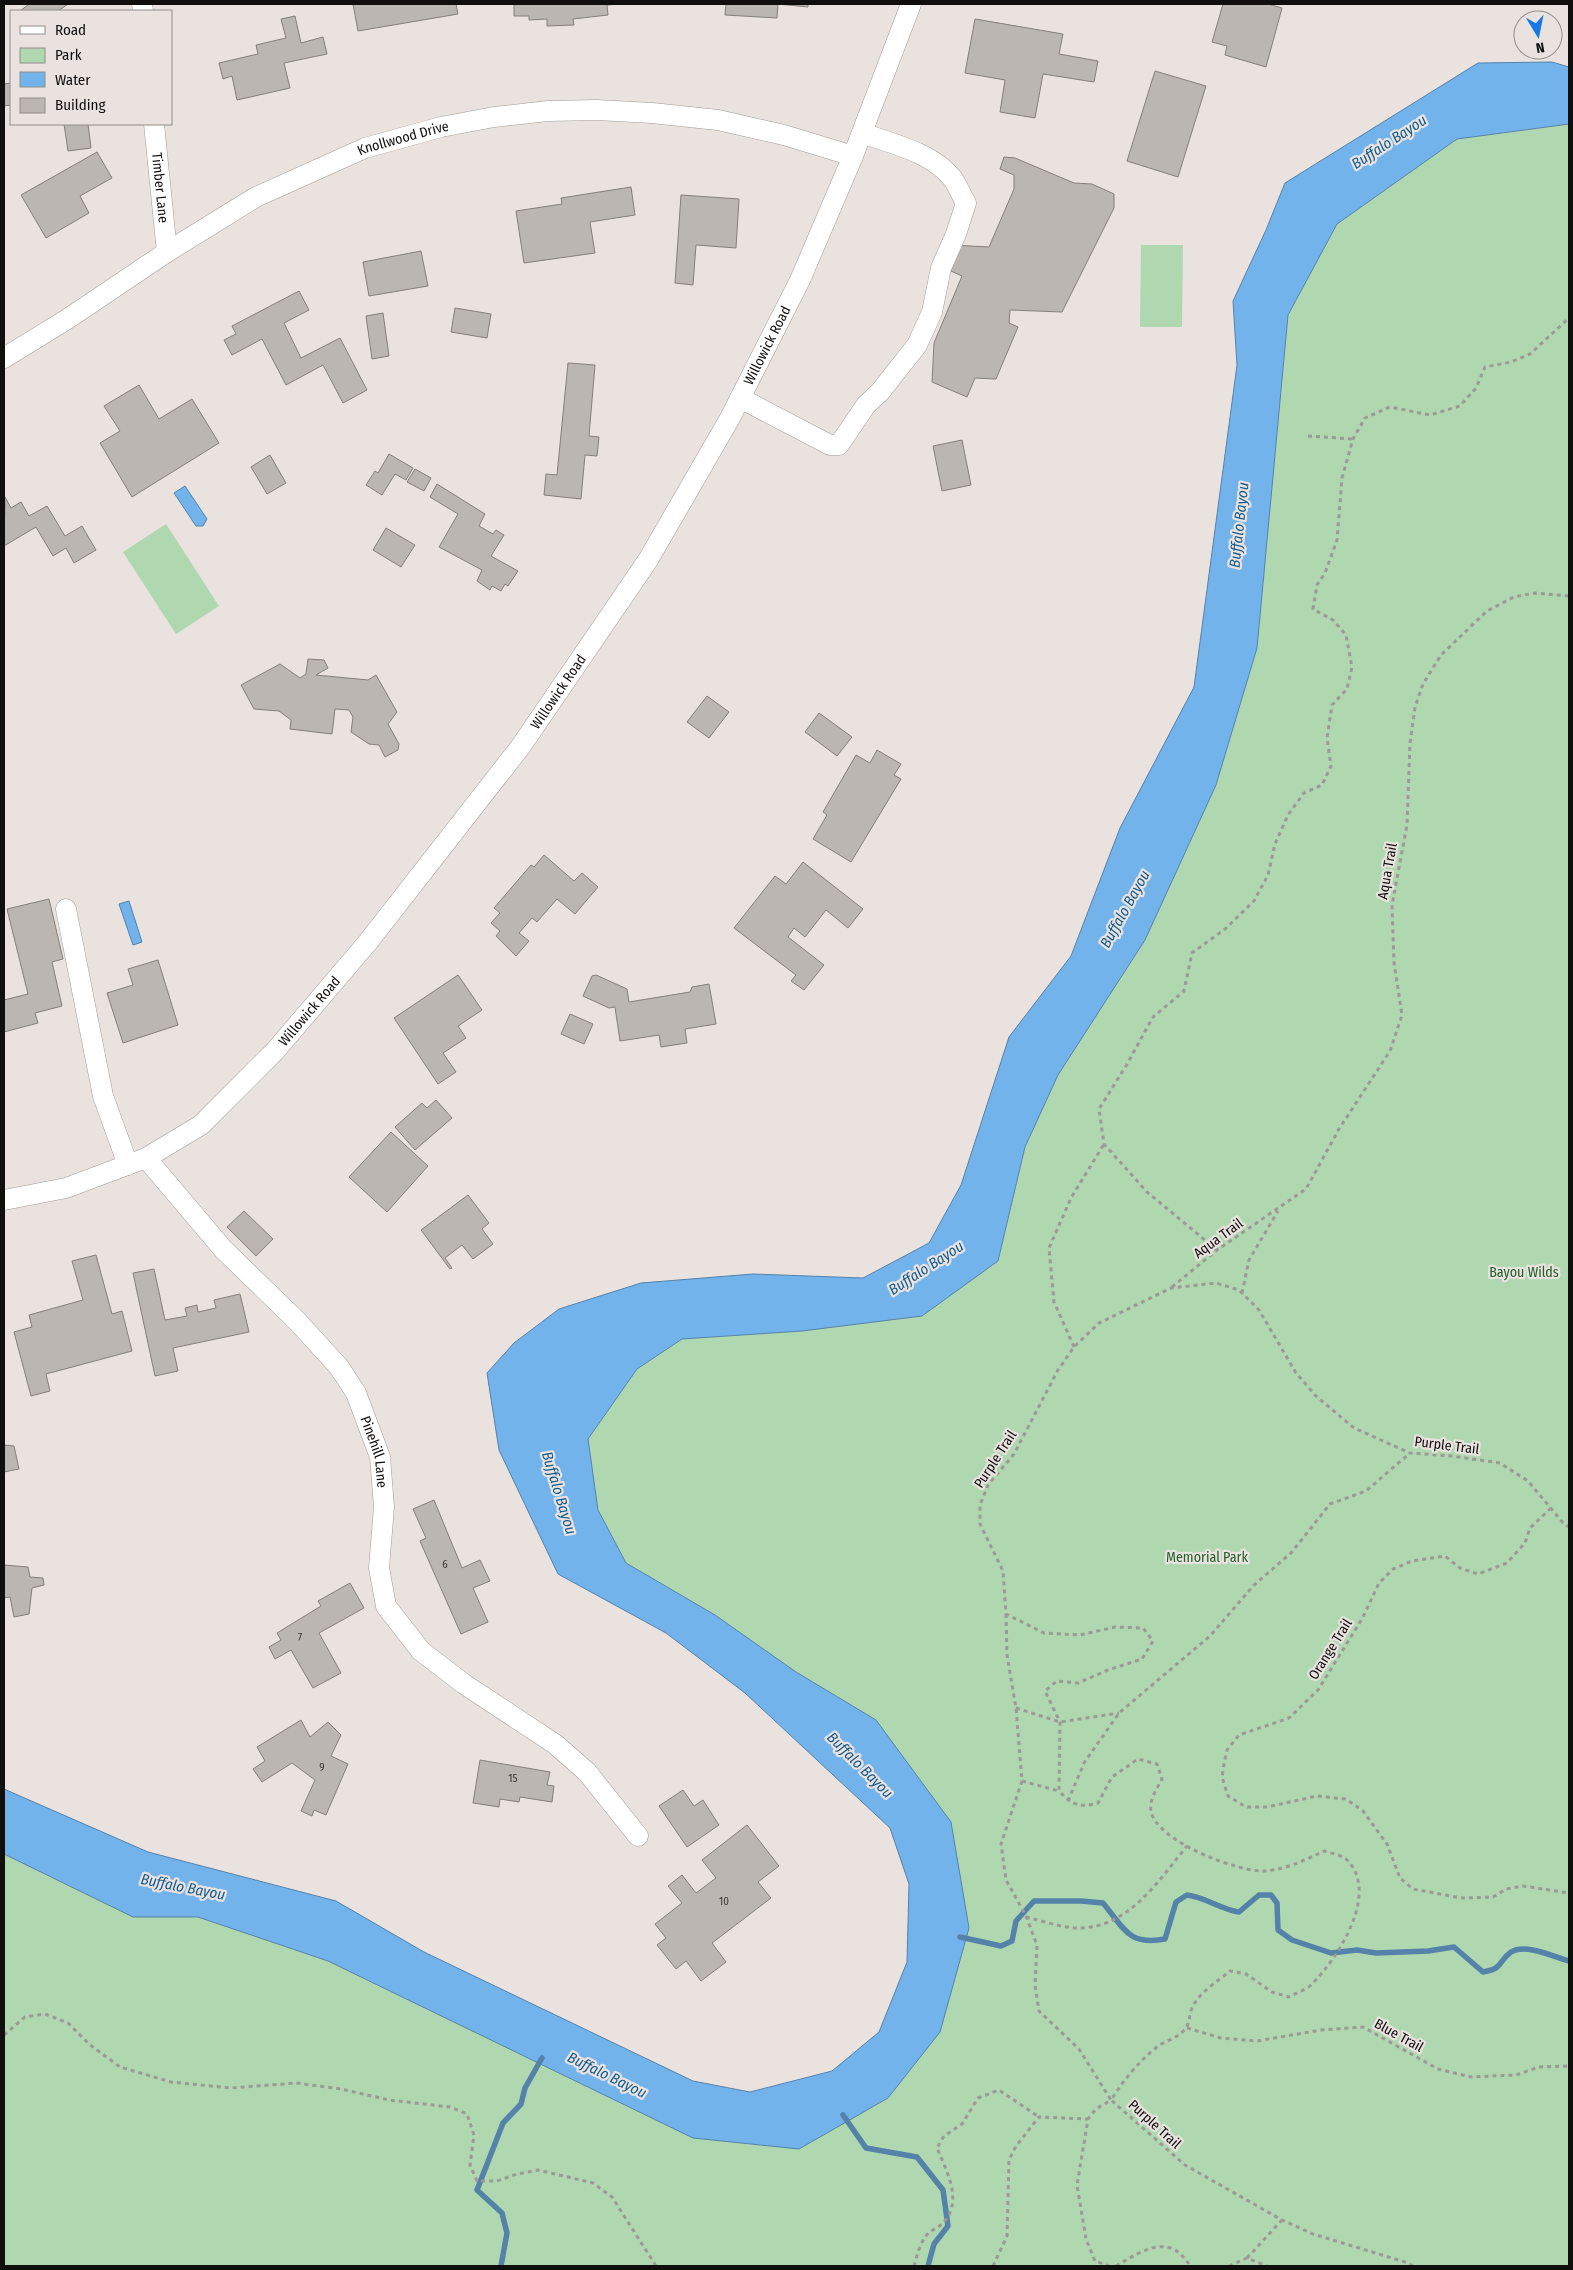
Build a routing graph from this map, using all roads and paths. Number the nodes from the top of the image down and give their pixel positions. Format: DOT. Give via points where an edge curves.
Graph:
graph roads {
  1 [pos="911,4"];
  2 [pos="154,125"];
  3 [pos="862,133"];
  4 [pos="853,156"];
  5 [pos="167,252"];
  6 [pos="1569,318"];
  7 [pos="4,358"];
  8 [pos="740,398"];
  9 [pos="1308,436"];
  10 [pos="1353,439"];
  11 [pos="1569,596"];
  12 [pos="66,909"];
  13 [pos="1104,1144"];
  14 [pos="137,1162"];
  15 [pos="4,1200"];
  16 [pos="1280,1208"];
  17 [pos="1217,1250"];
  18 [pos="1171,1288"];
  19 [pos="1242,1294"];
  20 [pos="1074,1348"];
  21 [pos="1410,1453"];
  22 [pos="1551,1508"];
  23 [pos="1569,1527"];
  24 [pos="1006,1614"];
  25 [pos="1016,1708"];
  26 [pos="1120,1713"];
  27 [pos="1060,1722"];
  28 [pos="1022,1781"];
  29 [pos="1059,1791"];
  30 [pos="1068,1800"];
  31 [pos="638,1836"];
  32 [pos="1187,1846"];
  33 [pos="1569,1893"];
  34 [pos="1026,1916"];
  35 [pos="1187,2028"];
  36 [pos="4,2035"];
  37 [pos="1569,2066"];
  38 [pos="1111,2100"];
  39 [pos="1039,2117"];
  40 [pos="1088,2119"];
  41 [pos="1282,2220"];
  42 [pos="1247,2258"];
  43 [pos="1095,2261"];
  44 [pos="656,2266"];
  45 [pos="914,2266"];
  46 [pos="993,2266"];
  47 [pos="1094,2266"];
  48 [pos="1109,2266"];
  49 [pos="1116,2266"];
  50 [pos="1190,2266"];
  51 [pos="1229,2266"];
  52 [pos="1267,2266"];
  53 [pos="1413,2266"];
  1 -- 3 [label="street, Willowick Road"];
  2 -- 5 [label="street, Timber Lane"];
  3 -- 4 [label="street, Willowick Road"];
  3 -- 8 [label="street" via="933,161 952,178 966,203 941,268 932,312 917,345 866,405 839,445 830,446"];
  4 -- 5 [label="street, Knollwood Drive" via="784,134 718,120 597,110 494,117 441,127 365,148 256,197"];
  4 -- 8 [label="street, Willowick Road" via="800,280"];
  5 -- 7 [label="street, Knollwood Drive"];
  6 -- 10 [label="path" via="1530,354 1485,367 1476,388 1460,406 1430,415 1390,407 1365,418"];
  8 -- 14 [label="street, Willowick Road" via="648,560 521,746 374,934 275,1051 201,1125"];
  9 -- 10 [label="path"];
  10 -- 13 [label="path" via="1342,478 1338,540 1317,586 1313,609 1332,620 1346,635 1352,667 1347,689 1332,705 1327,738 1330,766 1322,785 1304,793 1288,815 1275,844 1268,875 1254,901 1225,929 1192,953 1184,991 1153,1017 1099,1109"];
  11 -- 16 [label="path, Aqua Trail" via="1535,593 1514,597 1487,611 1441,655 1424,684 1415,707 1410,743 1407,825 1392,905 1394,963 1402,1015 1390,1051 1339,1129 1306,1189"];
  12 -- 14 [label="street" via="103,1096"];
  13 -- 17 [label="path" via="1147,1192"];
  13 -- 20 [label="path" via="1071,1198 1048,1248 1054,1302"];
  14 -- 15 [label="street, Willowick Road" via="66,1188"];
  14 -- 31 [label="street, Pinehill Lane" via="298,1322 339,1367 356,1393 380,1457 384,1507 379,1568 386,1606 421,1651 464,1684 555,1744 587,1772"];
  16 -- 17 [label="path, Aqua Trail"];
  16 -- 19 [label="path, Aqua Trail" via="1249,1260"];
  17 -- 18 [label="path, Aqua Trail"];
  18 -- 19 [label="path, Purple Trail" via="1216,1283 1239,1290"];
  18 -- 20 [label="path, Purple Trail" via="1099,1323"];
  19 -- 21 [label="path, Purple Trail" via="1259,1310 1296,1373 1316,1396 1354,1428"];
  20 -- 24 [label="path, Purple Trail" via="1058,1370 1014,1454 988,1485 980,1505 980,1524 1003,1571"];
  21 -- 22 [label="path, Purple Trail" via="1500,1463 1528,1481"];
  21 -- 26 [label="path" via="1366,1491 1330,1504 1291,1553 1254,1585 1210,1636"];
  22 -- 23 [label="path, Purple Trail"];
  22 -- 33 [label="path, Orange Trail" via="1530,1528 1525,1543 1507,1563 1478,1574 1460,1568 1445,1556 1412,1561 1393,1569 1379,1583 1362,1618 1318,1690 1289,1718 1239,1735 1227,1750 1222,1777 1228,1796 1246,1807 1267,1807 1317,1796 1346,1799 1363,1811 1387,1844 1400,1878 1413,1889 1461,1898 1493,1897 1506,1889 1522,1886"];
  24 -- 25 [label="path, Purple Trail" via="1007,1655"];
  24 -- 27 [label="path" via="1044,1633 1080,1635 1115,1627 1143,1628 1153,1641 1142,1659 1078,1683 1057,1681 1045,1691"];
  25 -- 27 [label="path"];
  25 -- 28 [label="path, Purple Trail"];
  26 -- 27 [label="path"];
  26 -- 30 [label="path" via="1084,1763"];
  27 -- 29 [label="path"];
  28 -- 29 [label="path"];
  28 -- 34 [label="path" via="1001,1844 1006,1880"];
  29 -- 30 [label="path"];
  30 -- 32 [label="path" via="1084,1806 1098,1803 1112,1777 1138,1759 1157,1764 1162,1779 1152,1799 1151,1812 1157,1822"];
  32 -- 34 [label="path" via="1139,1904 1110,1921 1080,1928"];
  32 -- 35 [label="path" via="1208,1858 1264,1871 1290,1866 1324,1851 1345,1858 1357,1876 1358,1901 1346,1939 1334,1960 1310,1986 1288,1997 1272,1992 1246,1974 1230,1972 1211,1986 1193,2006"];
  34 -- 38 [label="path" via="1037,1945 1035,1985 1039,2010 1079,2048"];
  35 -- 37 [label="path, Blue Trail" via="1221,2038 1257,2040 1321,2030 1363,2028 1438,2069 1471,2077 1516,2075 1539,2067"];
  35 -- 38 [label="path, Purple Trail" via="1179,2036 1158,2046 1129,2073"];
  36 -- 44 [label="path" via="24,2017 45,2014 68,2022 89,2044 120,2067 171,2082 231,2088 296,2084 450,2107 468,2114 474,2135 470,2165 477,2181 497,2181 538,2170 593,2183 612,2197"];
  38 -- 40 [label="path" via="1096,2108"];
  38 -- 41 [label="path, Purple Trail" via="1184,2165"];
  39 -- 40 [label="path"];
  39 -- 45 [label="path" via="998,2090 978,2098 962,2124 944,2136 936,2148 953,2185 952,2205 943,2223 928,2233"];
  39 -- 46 [label="path" via="1009,2160 1007,2236"];
  40 -- 43 [label="path" via="1077,2186 1086,2238"];
  41 -- 42 [label="path"];
  41 -- 53 [label="path, Purple Trail" via="1313,2234"];
  42 -- 51 [label="path"];
  42 -- 52 [label="path"];
  43 -- 47 [label="path"];
  43 -- 48 [label="path"];
  49 -- 50 [label="path" via="1146,2250 1169,2246 1183,2254"];
}
